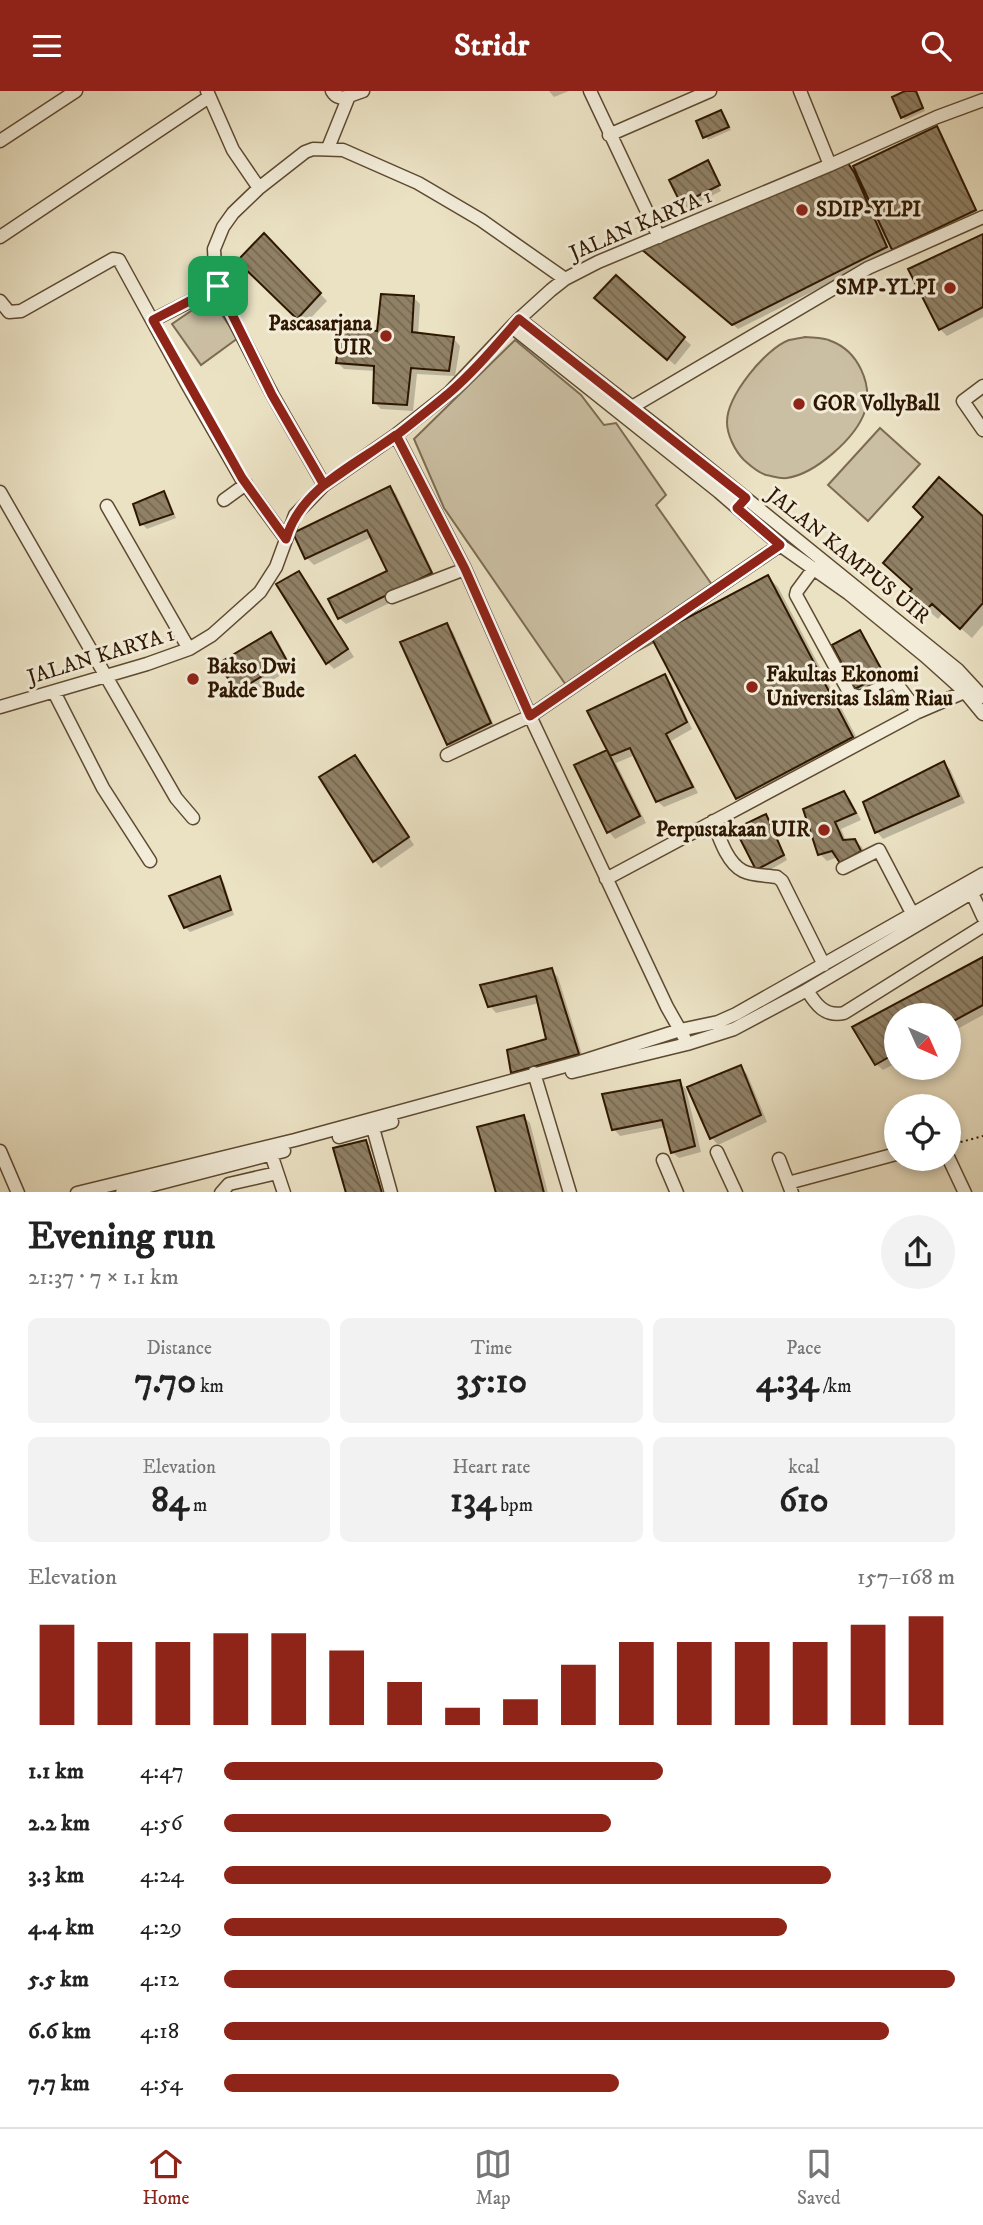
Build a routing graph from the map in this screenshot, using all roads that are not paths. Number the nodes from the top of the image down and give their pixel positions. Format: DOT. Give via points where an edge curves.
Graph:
graph roads {
  1 [pos="76,91"];
  2 [pos="332,91"];
  3 [pos="363,91"];
  4 [pos="590,91"];
  5 [pos="710,91"];
  6 [pos="800,91"];
  7 [pos="208,94"];
  8 [pos="349,96"];
  9 [pos="983,100"];
  10 [pos="609,135"];
  11 [pos="0,141"];
  12 [pos="328,148"];
  13 [pos="830,165"];
  14 [pos="259,188"];
  15 [pos="983,217"];
  16 [pos="0,237"];
  17 [pos="659,237"];
  18 [pos="565,279"];
  19 [pos="218,286"];
  20 [pos="0,301"];
  21 [pos="153,320"];
  22 [pos="515,323"];
  23 [pos="983,386"];
  24 [pos="628,411"];
  25 [pos="983,430"];
  26 [pos="396,435"];
  27 [pos="244,481"];
  28 [pos="324,485"];
  29 [pos="0,492"];
  30 [pos="224,500"];
  31 [pos="741,503"];
  32 [pos="107,506"];
  33 [pos="286,539"];
  34 [pos="780,545"];
  35 [pos="814,568"];
  36 [pos="465,569"];
  37 [pos="392,597"];
  38 [pos="189,649"];
  39 [pos="106,677"];
  40 [pos="976,690"];
  41 [pos="54,692"];
  42 [pos="0,707"];
  43 [pos="918,712"];
  44 [pos="983,714"];
  45 [pos="530,716"];
  46 [pos="447,755"];
  47 [pos="193,818"];
  48 [pos="713,821"];
  49 [pos="150,861"];
  50 [pos="843,867"];
  51 [pos="983,874"];
  52 [pos="606,879"];
  53 [pos="978,890"];
  54 [pos="913,915"];
  55 [pos="983,917"];
  56 [pos="983,926"];
  57 [pos="824,965"];
  58 [pos="807,990"];
  59 [pos="680,1030"];
  60 [pos="687,1044"];
  61 [pos="535,1077"];
  62 [pos="373,1128"];
  63 [pos="0,1151"];
  64 [pos="717,1152"];
  65 [pos="271,1154"];
  66 [pos="884,1158"];
  67 [pos="236,1159"];
  68 [pos="779,1159"];
  69 [pos="663,1160"];
  70 [pos="955,1171"];
  71 [pos="277,1173"];
  72 [pos="123,1188"];
  73 [pos="790,1188"];
  74 [pos="18,1192"];
  75 [pos="77,1192"];
  76 [pos="221,1192"];
  77 [pos="284,1192"];
  78 [pos="391,1192"];
  79 [pos="570,1192"];
  80 [pos="677,1192"];
  81 [pos="736,1192"];
  82 [pos="965,1192"];
  1 -- 11 [label="street"];
  2 -- 8 [label="street" via="343,99"];
  3 -- 8 [label="street"];
  4 -- 10 [label="street"];
  5 -- 10 [label="street"];
  6 -- 13 [label="street"];
  7 -- 14 [label="street" via="233,150"];
  7 -- 16 [label="street"];
  8 -- 12 [label="street"];
  9 -- 13 [label="street, JALAN KARYA 1"];
  10 -- 17 [label="street"];
  12 -- 14 [label="street" via="305,152"];
  12 -- 18 [label="street" via="343,150 418,183"];
  13 -- 17 [label="street, JALAN KARYA 1"];
  14 -- 19 [label="street" via="228,220 214,249"];
  15 -- 24 [label="street" via="868,268"];
  17 -- 18 [label="street, JALAN KARYA 1"];
  18 -- 22 [label="street, JALAN KARYA 1"];
  19 -- 21 [label="street"];
  19 -- 28 [label="street" via="272,395"];
  20 -- 21 [label="street" via="9,312 21,311 116,259"];
  21 -- 27 [label="street"];
  22 -- 24 [label="street, JALAN KAMPUS UIR"];
  22 -- 26 [label="street, JALAN KARYA 1" via="459,384"];
  23 -- 25 [label="street" via="963,401"];
  24 -- 31 [label="street, JALAN KAMPUS UIR"];
  26 -- 28 [label="street, JALAN KARYA 1"];
  26 -- 36 [label="street"];
  27 -- 30 [label="street"];
  27 -- 33 [label="street"];
  28 -- 33 [label="street, JALAN KARYA 1" via="295,515"];
  29 -- 39 [label="street"];
  31 -- 34 [label="street, JALAN KAMPUS UIR"];
  31 -- 40 [label="street, JALAN KAMPUS UIR" via="958,670"];
  32 -- 38 [label="street"];
  33 -- 38 [label="street, JALAN KARYA 1" via="276,567 260,591 212,635"];
  34 -- 35 [label="street, JALAN KAMPUS UIR"];
  34 -- 45 [label="street"];
  35 -- 40 [label="street, JALAN KAMPUS UIR" via="925,656"];
  35 -- 43 [label="street" via="796,595 850,694 860,697 893,682"];
  36 -- 37 [label="street"];
  36 -- 45 [label="street"];
  38 -- 39 [label="street, JALAN KARYA 1"];
  39 -- 41 [label="street, JALAN KARYA 1"];
  39 -- 47 [label="street" via="176,798"];
  40 -- 43 [label="street"];
  40 -- 44 [label="street, JALAN KAMPUS UIR"];
  41 -- 42 [label="street, JALAN KARYA 1"];
  41 -- 49 [label="street" via="103,788"];
  43 -- 48 [label="street"];
  45 -- 46 [label="street"];
  45 -- 52 [label="street"];
  48 -- 52 [label="street"];
  48 -- 57 [label="street" via="742,871 782,881"];
  50 -- 54 [label="street" via="879,850"];
  51 -- 54 [label="street"];
  52 -- 59 [label="street"];
  53 -- 55 [label="street"];
  53 -- 58 [label="street"];
  54 -- 57 [label="street"];
  56 -- 58 [label="street" via="844,1013 824,1011"];
  57 -- 59 [label="street" via="736,1014"];
  58 -- 60 [label="street" via="734,1029"];
  59 -- 60 [label="street"];
  59 -- 61 [label="street"];
  60 -- 61 [label="street"];
  61 -- 62 [label="street"];
  61 -- 67 [label="street"];
  61 -- 79 [label="street"];
  62 -- 65 [label="street"];
  62 -- 78 [label="street"];
  63 -- 74 [label="street"];
  64 -- 81 [label="street"];
  65 -- 67 [label="street"];
  65 -- 71 [label="street"];
  66 -- 73 [label="street"];
  67 -- 72 [label="street"];
  68 -- 73 [label="street"];
  69 -- 80 [label="street"];
  70 -- 82 [label="street"];
  71 -- 76 [label="street" via="229,1184"];
  71 -- 77 [label="street"];
  72 -- 75 [label="street"];
}
